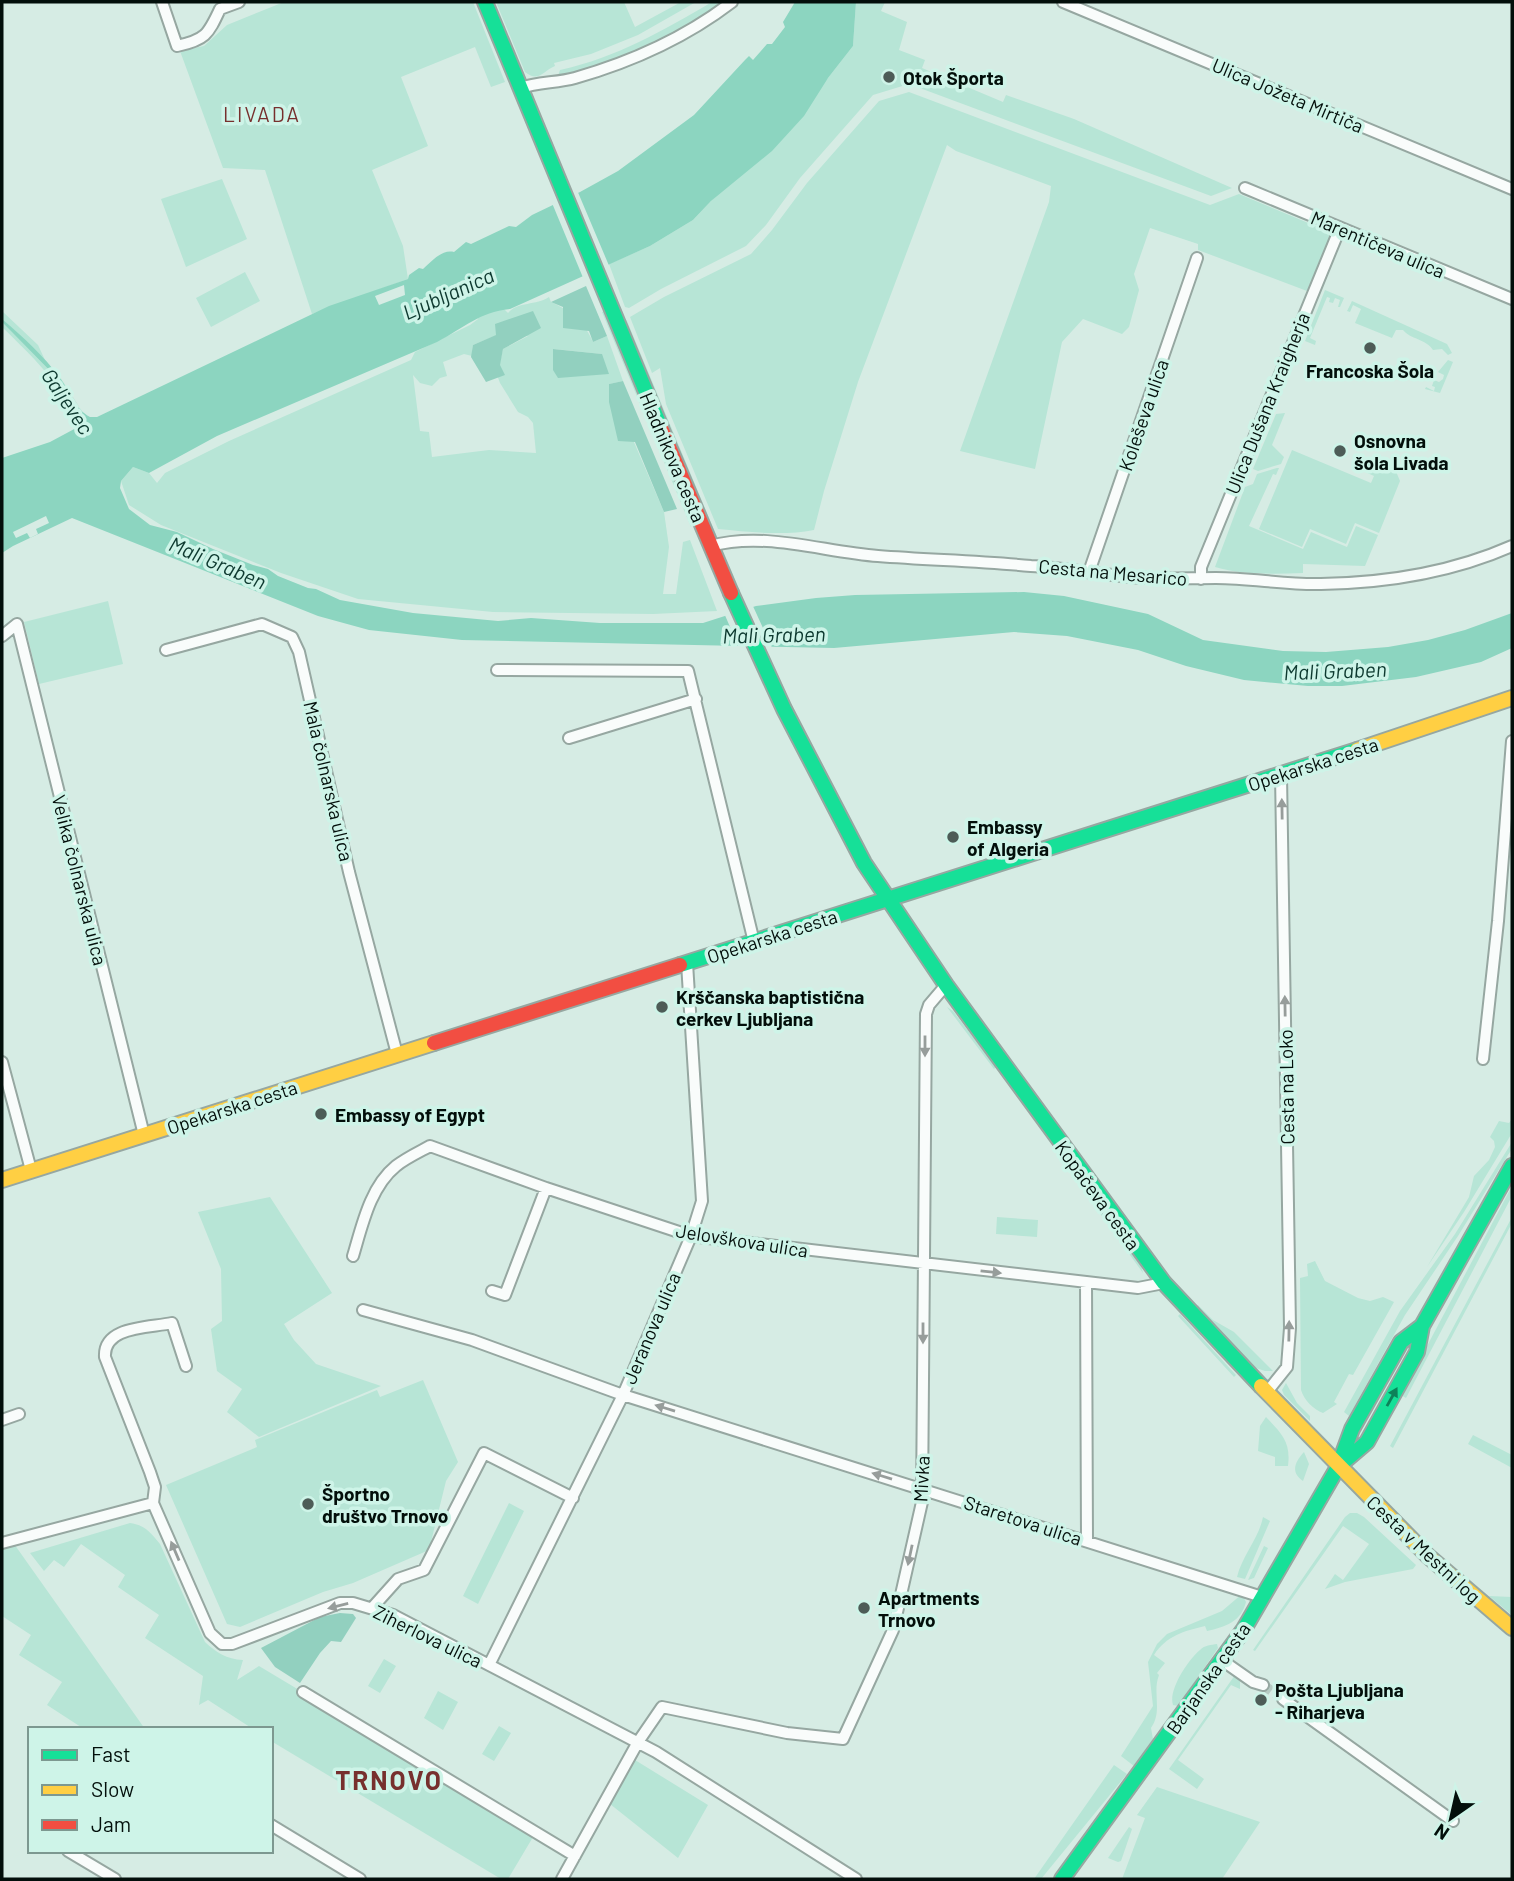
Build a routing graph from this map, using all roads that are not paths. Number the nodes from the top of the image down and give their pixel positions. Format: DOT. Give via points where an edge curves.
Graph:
graph roads {
  1 [pos="162,2"];
  2 [pos="239,2"];
  3 [pos="485,2"];
  4 [pos="732,2"];
  5 [pos="1063,2"];
  6 [pos="521,88"];
  7 [pos="1245,188"];
  8 [pos="1512,189"];
  9 [pos="1340,228"];
  10 [pos="1197,258"];
  11 [pos="1512,299"];
  12 [pos="710,546"];
  13 [pos="1512,546"];
  14 [pos="1088,572"];
  15 [pos="1201,579"];
  16 [pos="2,636"];
  17 [pos="166,650"];
  18 [pos="497,670"];
  19 [pos="1512,698"];
  20 [pos="696,699"];
  21 [pos="569,738"];
  22 [pos="1512,741"];
  23 [pos="1281,775"];
  24 [pos="888,899"];
  25 [pos="754,942"];
  26 [pos="687,963"];
  27 [pos="946,985"];
  28 [pos="397,1054"];
  29 [pos="1483,1059"];
  30 [pos="2,1062"];
  31 [pos="144,1135"];
  32 [pos="1512,1166"];
  33 [pos="31,1170"];
  34 [pos="2,1180"];
  35 [pos="546,1188"];
  36 [pos="691,1236"];
  37 [pos="353,1256"];
  38 [pos="923,1265"];
  39 [pos="1086,1282"];
  40 [pos="1164,1283"];
  41 [pos="492,1291"];
  42 [pos="363,1310"];
  43 [pos="186,1366"];
  44 [pos="1267,1392"];
  45 [pos="623,1395"];
  46 [pos="19,1414"];
  47 [pos="2,1420"];
  48 [pos="1338,1467"];
  49 [pos="923,1489"];
  50 [pos="573,1498"];
  51 [pos="153,1503"];
  52 [pos="1087,1541"];
  53 [pos="2,1543"];
  54 [pos="1262,1597"];
  55 [pos="372,1608"];
  56 [pos="1512,1628"];
  57 [pos="1223,1661"];
  58 [pos="489,1665"];
  59 [pos="1263,1685"];
  60 [pos="303,1692"];
  61 [pos="1283,1699"];
  62 [pos="638,1742"];
  63 [pos="1454,1821"];
  64 [pos="273,1826"];
  65 [pos="71,1853"];
  66 [pos="575,1856"];
  67 [pos="115,1879"];
  68 [pos="360,1879"];
  69 [pos="562,1879"];
  70 [pos="856,1879"];
  71 [pos="1062,1879"];
  1 -- 2 [label="street" via="177,46 199,41 210,31 220,9"];
  3 -- 6 [label="main road, Hladnikova cesta"];
  4 -- 6 [label="street" via="698,26 630,61 568,80"];
  5 -- 8 [label="street, Ulica Jožeta Mirtiča"];
  6 -- 12 [label="main road, Hladnikova cesta"];
  7 -- 9 [label="street, Marentičeva ulica"];
  9 -- 11 [label="street, Marentičeva ulica"];
  9 -- 15 [label="street, Ulica Dušana Kraigherja" via="1201,567"];
  10 -- 14 [label="street, Koleševa ulica"];
  12 -- 14 [label="street, Cesta na Mesarico" via="765,542 865,555"];
  12 -- 24 [label="main road, Hladnikova cesta" via="838,815"];
  13 -- 15 [label="street, Cesta na Mesarico" via="1482,559 1363,582 1319,585"];
  14 -- 15 [label="street, Cesta na Mesarico"];
  16 -- 31 [label="street, Velika čolnarska ulica" via="17,624"];
  17 -- 28 [label="street, Mala čolnarska ulica" via="262,624 292,637"];
  18 -- 20 [label="street" via="688,671"];
  19 -- 23 [label="main road, Opekarska cesta"];
  20 -- 21 [label="street"];
  20 -- 25 [label="street"];
  22 -- 29 [label="street"];
  23 -- 24 [label="main road, Opekarska cesta"];
  44 -- 23 [label="street, Cesta na Loko, one-way" via="1287,1367 1290,1328"];
  24 -- 25 [label="main road, Opekarska cesta"];
  24 -- 27 [label="main road, Kopačeva cesta"];
  25 -- 26 [label="main road, Opekarska cesta"];
  26 -- 28 [label="main road, Opekarska cesta"];
  26 -- 36 [label="street, Jeranova ulica" via="702,1201"];
  27 -- 38 [label="street, Mivka, one-way" via="926,1014"];
  27 -- 40 [label="main road, Kopačeva cesta"];
  28 -- 31 [label="main road, Opekarska cesta"];
  30 -- 33 [label="street"];
  31 -- 33 [label="main road, Opekarska cesta"];
  32 -- 48 [label="main road, Barjanska cesta" via="1422,1326 1417,1352 1367,1442"];
  33 -- 34 [label="main road, Opekarska cesta"];
  35 -- 36 [label="street, Jelovškova ulica"];
  35 -- 37 [label="street, Jelovškova ulica" via="430,1146 395,1166 381,1182"];
  35 -- 41 [label="street" via="505,1295"];
  36 -- 38 [label="street, Jelovškova ulica"];
  36 -- 45 [label="street, Jeranova ulica"];
  38 -- 39 [label="street, Jelovškova ulica, one-way"];
  38 -- 49 [label="street, Mivka, one-way"];
  39 -- 40 [label="street, Jelovškova ulica" via="1138,1288"];
  39 -- 52 [label="street"];
  40 -- 44 [label="main road, Kopačeva cesta"];
  42 -- 45 [label="street, Staretova ulica" via="491,1346"];
  43 -- 51 [label="street" via="172,1323 118,1333 104,1347 155,1487"];
  44 -- 48 [label="main road, Kopačeva cesta"];
  49 -- 45 [label="street, Staretova ulica, one-way"];
  45 -- 50 [label="street, Jeranova ulica"];
  46 -- 47 [label="street"];
  48 -- 54 [label="main road, Barjanska cesta"];
  48 -- 56 [label="main road, Cesta v Mestni log" via="1428,1556"];
  49 -- 52 [label="street, Staretova ulica"];
  49 -- 62 [label="street, Mivka, one-way" via="894,1630 843,1739 787,1733 662,1707"];
  50 -- 55 [label="street" via="484,1453 424,1570 398,1578"];
  50 -- 58 [label="street, Jeranova ulica"];
  51 -- 53 [label="street"];
  55 -- 51 [label="street, Ziherlova ulica, one-way" via="340,1603 222,1644 210,1633"];
  52 -- 54 [label="street, Staretova ulica"];
  54 -- 57 [label="main road, Barjanska cesta"];
  55 -- 58 [label="street, Ziherlova ulica"];
  57 -- 59 [label="street"];
  57 -- 71 [label="main road, Barjanska cesta"];
  58 -- 62 [label="street, Ziherlova ulica"];
  60 -- 66 [label="street"];
  61 -- 63 [label="street"];
  62 -- 66 [label="street"];
  62 -- 70 [label="street, Ziherlova ulica"];
  64 -- 68 [label="street"];
  65 -- 67 [label="street"];
  66 -- 69 [label="street"];
}
